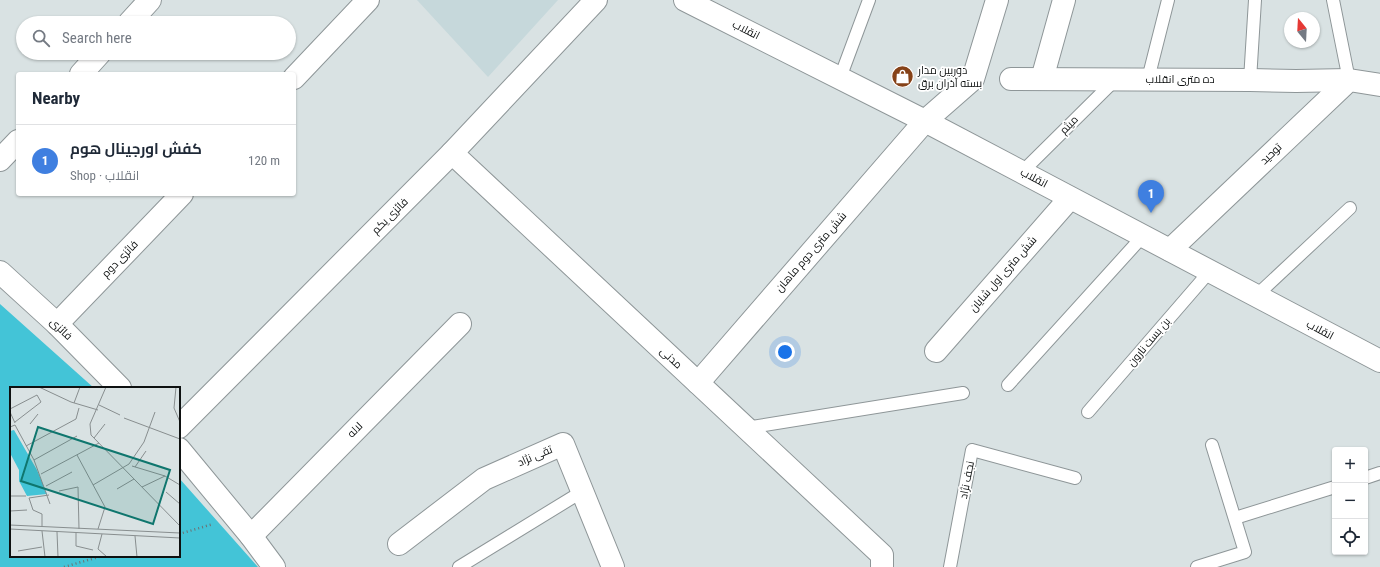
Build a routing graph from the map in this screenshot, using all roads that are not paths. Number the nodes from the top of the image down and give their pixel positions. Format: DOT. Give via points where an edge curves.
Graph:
graph roads {
  1 [pos="150,0"];
  2 [pos="368,0"];
  3 [pos="596,0"];
  4 [pos="685,0"];
  5 [pos="869,0"];
  6 [pos="997,0"];
  7 [pos="1064,0"];
  8 [pos="1168,0"];
  9 [pos="1255,0"];
  10 [pos="1333,0"];
  11 [pos="135,16"];
  12 [pos="94,60"];
  13 [pos="83,72"];
  14 [pos="296,76"];
  15 [pos="840,78"];
  16 [pos="1012,79"];
  17 [pos="1042,79"];
  18 [pos="1116,79"];
  19 [pos="1148,79"];
  20 [pos="1250,80"];
  21 [pos="1349,80"];
  22 [pos="1380,85"];
  23 [pos="925,121"];
  24 [pos="16,143"];
  25 [pos="452,153"];
  26 [pos="0,160"];
  27 [pos="1022,172"];
  28 [pos="180,196"];
  29 [pos="1070,198"];
  30 [pos="1350,208"];
  31 [pos="1143,236"];
  32 [pos="1170,250"];
  33 [pos="1210,271"];
  34 [pos="0,272"];
  35 [pos="1256,296"];
  36 [pos="57,324"];
  37 [pos="460,324"];
  38 [pos="936,351"];
  39 [pos="1380,362"];
  40 [pos="698,383"];
  41 [pos="1008,385"];
  42 [pos="119,387"];
  43 [pos="963,393"];
  44 [pos="1088,412"];
  45 [pos="180,427"];
  46 [pos="746,428"];
  47 [pos="1212,445"];
  48 [pos="180,450"];
  49 [pos="1380,473"];
  50 [pos="1368,477"];
  51 [pos="1075,478"];
  52 [pos="1332,488"];
  53 [pos="583,491"];
  54 [pos="1235,518"];
  55 [pos="251,536"];
  56 [pos="399,544"];
  57 [pos="274,567"];
  58 [pos="459,567"];
  59 [pos="613,567"];
  60 [pos="882,567"];
  61 [pos="950,567"];
  62 [pos="1197,567"];
  1 -- 11 [label="street"];
  2 -- 14 [label="street"];
  3 -- 25 [label="street, فائزی یکم"];
  4 -- 15 [label="street, انقلاب"];
  5 -- 15 [label="lane"];
  6 -- 23 [label="street, شش متری دوم ماهان" via="973,79"];
  7 -- 17 [label="street"];
  8 -- 19 [label="lane"];
  9 -- 20 [label="lane"];
  10 -- 21 [label="lane"];
  12 -- 13 [label="street"];
  15 -- 23 [label="street, انقلاب"];
  16 -- 17 [label="street, ده متری انقلاب"];
  17 -- 18 [label="street, ده متری انقلاب"];
  18 -- 19 [label="street, ده متری انقلاب"];
  18 -- 27 [label="lane, میثم"];
  19 -- 20 [label="street, ده متری انقلاب"];
  20 -- 21 [label="street, ده متری انقلاب"];
  21 -- 22 [label="street"];
  21 -- 32 [label="street, توحید"];
  23 -- 27 [label="street, انقلاب"];
  23 -- 40 [label="street, شش متری دوم ماهان"];
  24 -- 26 [label="street"];
  25 -- 40 [label="street, مدنی"];
  25 -- 45 [label="street, فائزی یکم"];
  27 -- 29 [label="street, انقلاب"];
  28 -- 36 [label="street, فائزی دوم"];
  29 -- 31 [label="street, انقلاب"];
  29 -- 38 [label="street, شش متری اول شایان"];
  30 -- 35 [label="lane"];
  31 -- 32 [label="street, انقلاب"];
  31 -- 41 [label="lane"];
  32 -- 33 [label="street, انقلاب"];
  33 -- 35 [label="street, انقلاب"];
  33 -- 44 [label="lane, بن بست نارون"];
  34 -- 36 [label="street, فائزی"];
  35 -- 39 [label="street, انقلاب"];
  36 -- 42 [label="street, فائزی"];
  37 -- 55 [label="street, لاله"];
  40 -- 46 [label="street, مدنی"];
  43 -- 46 [label="lane"];
  46 -- 60 [label="street, مدنی" via="882,555"];
  47 -- 54 [label="lane"];
  48 -- 55 [label="street"];
  49 -- 50 [label="lane"];
  51 -- 61 [label="lane, نجف نژاد" via="972,450"];
  52 -- 54 [label="lane"];
  53 -- 56 [label="street, تقی نژاد" via="564,444 484,479"];
  53 -- 58 [label="lane"];
  53 -- 59 [label="street, تقی نژاد"];
  54 -- 62 [label="lane" via="1245,552"];
  55 -- 57 [label="street"];
}
